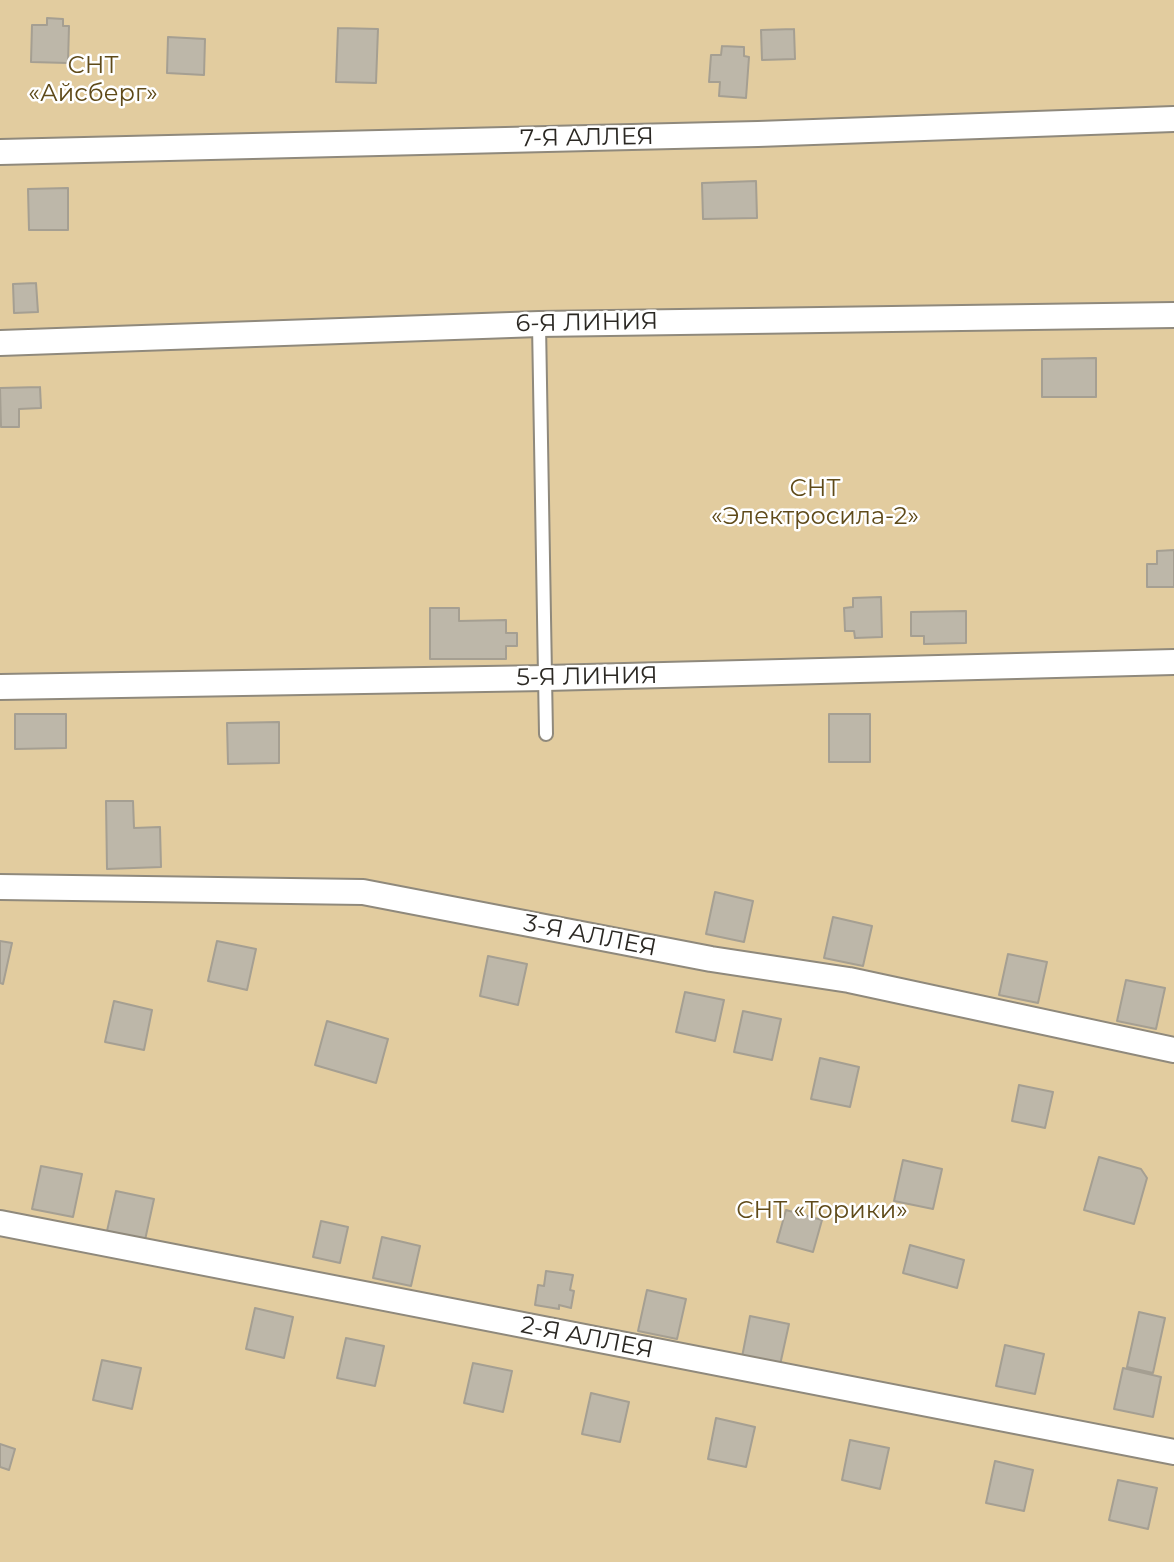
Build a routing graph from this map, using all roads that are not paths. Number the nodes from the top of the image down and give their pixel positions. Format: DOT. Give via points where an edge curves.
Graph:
graph roads {
  1 [pos="1174,119"];
  2 [pos="0,152"];
  3 [pos="1174,315"];
  4 [pos="540,324"];
  5 [pos="0,343"];
  6 [pos="1174,662"];
  7 [pos="546,678"];
  8 [pos="0,687"];
  9 [pos="547,734"];
  10 [pos="0,887"];
  11 [pos="1174,1050"];
  12 [pos="0,1223"];
  13 [pos="1174,1452"];
  1 -- 2 [label="street, 7-Я АЛЛЕЯ"];
  3 -- 4 [label="street, 6-Я ЛИНИЯ"];
  4 -- 5 [label="street, 6-Я ЛИНИЯ"];
  4 -- 7 [label="lane"];
  6 -- 7 [label="street, 5-Я ЛИНИЯ"];
  7 -- 8 [label="street, 5-Я ЛИНИЯ"];
  7 -- 9 [label="lane"];
  10 -- 11 [label="street, 3-Я АЛЛЕЯ" via="363,892 711,959 849,980"];
  12 -- 13 [label="street, 2-Я АЛЛЕЯ"];
}
